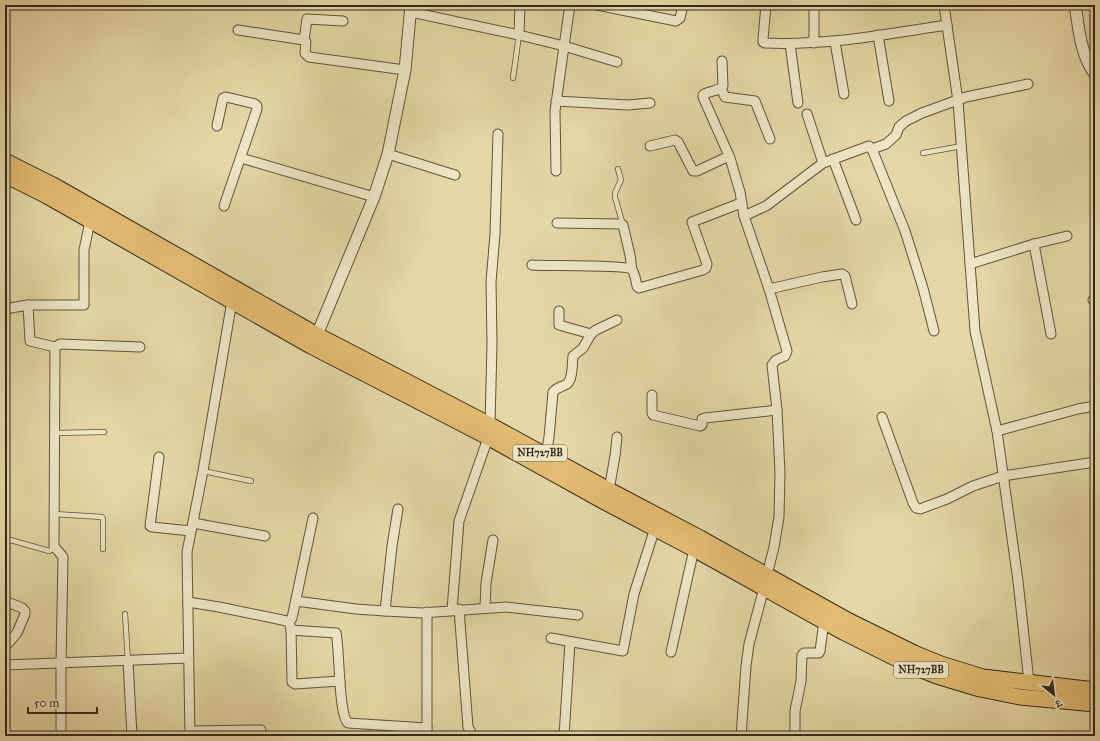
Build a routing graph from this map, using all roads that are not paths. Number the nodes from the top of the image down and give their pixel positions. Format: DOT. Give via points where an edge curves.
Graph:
graph roads {
  1 [pos="520,5"];
  2 [pos="570,5"];
  3 [pos="597,5"];
  4 [pos="683,5"];
  5 [pos="766,5"];
  6 [pos="814,5"];
  7 [pos="944,5"];
  8 [pos="1075,5"];
  9 [pos="411,8"];
  10 [pos="343,21"];
  11 [pos="947,25"];
  12 [pos="238,30"];
  13 [pos="519,35"];
  14 [pos="878,35"];
  15 [pos="304,40"];
  16 [pos="835,42"];
  17 [pos="814,43"];
  18 [pos="790,44"];
  19 [pos="564,46"];
  20 [pos="722,61"];
  21 [pos="617,62"];
  22 [pos="405,70"];
  23 [pos="1095,74"];
  24 [pos="513,78"];
  25 [pos="1028,84"];
  26 [pos="720,88"];
  27 [pos="844,94"];
  28 [pos="556,101"];
  29 [pos="889,101"];
  30 [pos="958,101"];
  31 [pos="650,103"];
  32 [pos="798,103"];
  33 [pos="807,114"];
  34 [pos="217,126"];
  35 [pos="498,134"];
  36 [pos="770,138"];
  37 [pos="650,146"];
  38 [pos="962,146"];
  39 [pos="872,149"];
  40 [pos="923,153"];
  41 [pos="388,154"];
  42 [pos="729,156"];
  43 [pos="241,158"];
  44 [pos="832,159"];
  45 [pos="5,161"];
  46 [pos="824,163"];
  47 [pos="618,169"];
  48 [pos="556,171"];
  49 [pos="5,175"];
  50 [pos="456,175"];
  51 [pos="374,197"];
  52 [pos="742,203"];
  53 [pos="224,206"];
  54 [pos="744,216"];
  55 [pos="856,220"];
  56 [pos="90,221"];
  57 [pos="557,223"];
  58 [pos="623,225"];
  59 [pos="1067,236"];
  60 [pos="1034,244"];
  61 [pos="970,264"];
  62 [pos="532,265"];
  63 [pos="632,270"];
  64 [pos="769,288"];
  65 [pos="232,301"];
  66 [pos="852,304"];
  67 [pos="28,305"];
  68 [pos="5,309"];
  69 [pos="559,310"];
  70 [pos="617,320"];
  71 [pos="934,331"];
  72 [pos="591,334"];
  73 [pos="1051,334"];
  74 [pos="315,341"];
  75 [pos="55,347"];
  76 [pos="140,348"];
  77 [pos="652,395"];
  78 [pos="1095,406"];
  79 [pos="777,410"];
  80 [pos="882,417"];
  81 [pos="489,431"];
  82 [pos="104,432"];
  83 [pos="997,432"];
  84 [pos="55,433"];
  85 [pos="617,437"];
  86 [pos="546,456"];
  87 [pos="159,457"];
  88 [pos="1095,462"];
  89 [pos="204,471"];
  90 [pos="1003,476"];
  91 [pos="251,481"];
  92 [pos="609,490"];
  93 [pos="398,509"];
  94 [pos="54,514"];
  95 [pos="313,518"];
  96 [pos="192,527"];
  97 [pos="655,528"];
  98 [pos="265,536"];
  99 [pos="493,540"];
  100 [pos="5,541"];
  101 [pos="55,548"];
  102 [pos="103,549"];
  103 [pos="694,549"];
  104 [pos="765,581"];
  105 [pos="5,601"];
  106 [pos="296,601"];
  107 [pos="188,602"];
  108 [pos="485,607"];
  109 [pos="456,610"];
  110 [pos="385,611"];
  111 [pos="427,612"];
  112 [pos="126,614"];
  113 [pos="578,615"];
  114 [pos="824,621"];
  115 [pos="290,627"];
  116 [pos="551,638"];
  117 [pos="570,642"];
  118 [pos="5,647"];
  119 [pos="671,652"];
  120 [pos="188,658"];
  121 [pos="128,661"];
  122 [pos="61,663"];
  123 [pos="5,665"];
  124 [pos="340,681"];
  125 [pos="1028,682"];
  126 [pos="1095,690"];
  127 [pos="1095,704"];
  128 [pos="261,730"];
  129 [pos="794,731"];
  130 [pos="427,732"];
  131 [pos="190,733"];
  132 [pos="61,736"];
  133 [pos="132,736"];
  134 [pos="473,736"];
  135 [pos="564,736"];
  136 [pos="741,736"];
  1 -- 13 [label="street"];
  2 -- 19 [label="street"];
  3 -- 4 [label="street" via="676,21 680,18"];
  5 -- 18 [label="street" via="763,42"];
  6 -- 17 [label="street"];
  7 -- 11 [label="street"];
  8 -- 23 [label="street" via="1082,47"];
  9 -- 13 [label="street"];
  9 -- 22 [label="street"];
  10 -- 15 [label="street" via="307,19"];
  11 -- 14 [label="street"];
  11 -- 30 [label="street"];
  12 -- 15 [label="street"];
  13 -- 19 [label="street"];
  13 -- 24 [label="lane"];
  14 -- 16 [label="street"];
  14 -- 29 [label="street"];
  15 -- 22 [label="street" via="305,53 309,57"];
  16 -- 17 [label="street"];
  16 -- 27 [label="street"];
  17 -- 18 [label="street"];
  18 -- 32 [label="street"];
  19 -- 21 [label="street"];
  19 -- 28 [label="street"];
  20 -- 26 [label="street" via="723,83"];
  22 -- 41 [label="street"];
  25 -- 30 [label="street"];
  26 -- 36 [label="street" via="725,97 755,100"];
  26 -- 42 [label="street" via="708,92 703,97"];
  28 -- 31 [label="street" via="628,105"];
  28 -- 48 [label="street"];
  30 -- 38 [label="street"];
  30 -- 39 [label="street" via="906,121 886,144"];
  33 -- 46 [label="street"];
  34 -- 43 [label="street" via="223,98 257,106"];
  35 -- 81 [label="street" via="491,282"];
  37 -- 42 [label="street" via="675,140 693,171 697,172"];
  38 -- 40 [label="lane"];
  38 -- 61 [label="street"];
  39 -- 44 [label="street" via="867,146"];
  39 -- 71 [label="street" via="905,231"];
  41 -- 50 [label="street"];
  41 -- 51 [label="street"];
  42 -- 52 [label="street"];
  43 -- 51 [label="street"];
  43 -- 53 [label="street"];
  44 -- 46 [label="street"];
  44 -- 55 [label="street"];
  45 -- 74 [label="highway, NH727BB" via="53,185"];
  46 -- 54 [label="street" via="766,206"];
  47 -- 58 [label="lane" via="621,180 615,197"];
  49 -- 56 [label="highway, NH727BB"];
  51 -- 74 [label="street"];
  52 -- 54 [label="street"];
  52 -- 63 [label="street" via="692,222 707,264 706,268 640,288"];
  54 -- 64 [label="street"];
  56 -- 65 [label="highway, NH727BB"];
  56 -- 67 [label="street" via="84,250 84,305"];
  57 -- 58 [label="street"];
  58 -- 63 [label="street"];
  59 -- 60 [label="street"];
  60 -- 61 [label="street"];
  60 -- 73 [label="street"];
  61 -- 83 [label="street" via="975,331"];
  62 -- 63 [label="street" via="614,267"];
  64 -- 66 [label="street" via="842,274 845,276"];
  64 -- 79 [label="street" via="787,351 785,356 772,365"];
  65 -- 74 [label="highway, NH727BB"];
  65 -- 89 [label="street"];
  67 -- 68 [label="street"];
  67 -- 75 [label="street" via="30,341"];
  69 -- 72 [label="street" via="559,325"];
  70 -- 72 [label="street"];
  72 -- 86 [label="street" via="583,348 573,356 570,380 553,392"];
  74 -- 81 [label="highway, NH727BB"];
  75 -- 76 [label="street" via="60,344"];
  75 -- 84 [label="street"];
  77 -- 79 [label="street" via="653,415 700,426 702,419 705,418"];
  78 -- 83 [label="street" via="1078,408"];
  79 -- 104 [label="street" via="779,517"];
  80 -- 90 [label="street" via="916,508 920,510 973,486"];
  81 -- 86 [label="highway, NH727BB"];
  81 -- 97 [label="highway, NH727BB" via="603,501"];
  81 -- 109 [label="street" via="459,521"];
  82 -- 84 [label="lane"];
  83 -- 90 [label="street"];
  84 -- 94 [label="street"];
  85 -- 92 [label="street"];
  86 -- 92 [label="highway, NH727BB"];
  87 -- 96 [label="street" via="150,526"];
  88 -- 90 [label="street"];
  89 -- 91 [label="lane"];
  89 -- 96 [label="street"];
  90 -- 125 [label="street" via="1018,581"];
  92 -- 104 [label="highway, NH727BB" via="694,534"];
  93 -- 110 [label="street"];
  94 -- 101 [label="street"];
  94 -- 102 [label="lane" via="102,517"];
  95 -- 106 [label="street"];
  96 -- 98 [label="street"];
  96 -- 107 [label="street" via="187,552"];
  97 -- 103 [label="highway, NH727BB"];
  97 -- 117 [label="street" via="634,594 623,651"];
  99 -- 108 [label="street"];
  100 -- 101 [label="lane" via="7,539 49,551"];
  101 -- 122 [label="street" via="63,557"];
  103 -- 104 [label="highway, NH727BB"];
  103 -- 119 [label="street"];
  104 -- 114 [label="highway, NH727BB"];
  104 -- 125 [label="highway, NH727BB" via="941,664 983,677"];
  104 -- 136 [label="street" via="749,644"];
  105 -- 118 [label="street" via="22,608 25,614 17,633"];
  106 -- 110 [label="street"];
  106 -- 115 [label="street"];
  107 -- 115 [label="street" via="286,621"];
  107 -- 120 [label="street"];
  108 -- 109 [label="street"];
  108 -- 113 [label="street"];
  109 -- 111 [label="street"];
  109 -- 134 [label="street" via="468,727"];
  110 -- 111 [label="street"];
  111 -- 130 [label="street"];
  112 -- 121 [label="lane"];
  114 -- 127 [label="highway, NH727BB" via="909,665 937,676 980,689 1020,697"];
  114 -- 129 [label="street" via="820,651 802,655"];
  115 -- 124 [label="street" via="336,633"];
  115 -- 124 [label="street" via="292,682 295,684"];
  116 -- 117 [label="street"];
  117 -- 135 [label="street"];
  120 -- 121 [label="street"];
  120 -- 131 [label="street"];
  121 -- 122 [label="street"];
  121 -- 133 [label="street"];
  122 -- 123 [label="street"];
  122 -- 132 [label="street"];
  124 -- 130 [label="street" via="344,718 348,723"];
  125 -- 126 [label="highway, NH727BB"];
  128 -- 131 [label="street"];
}
